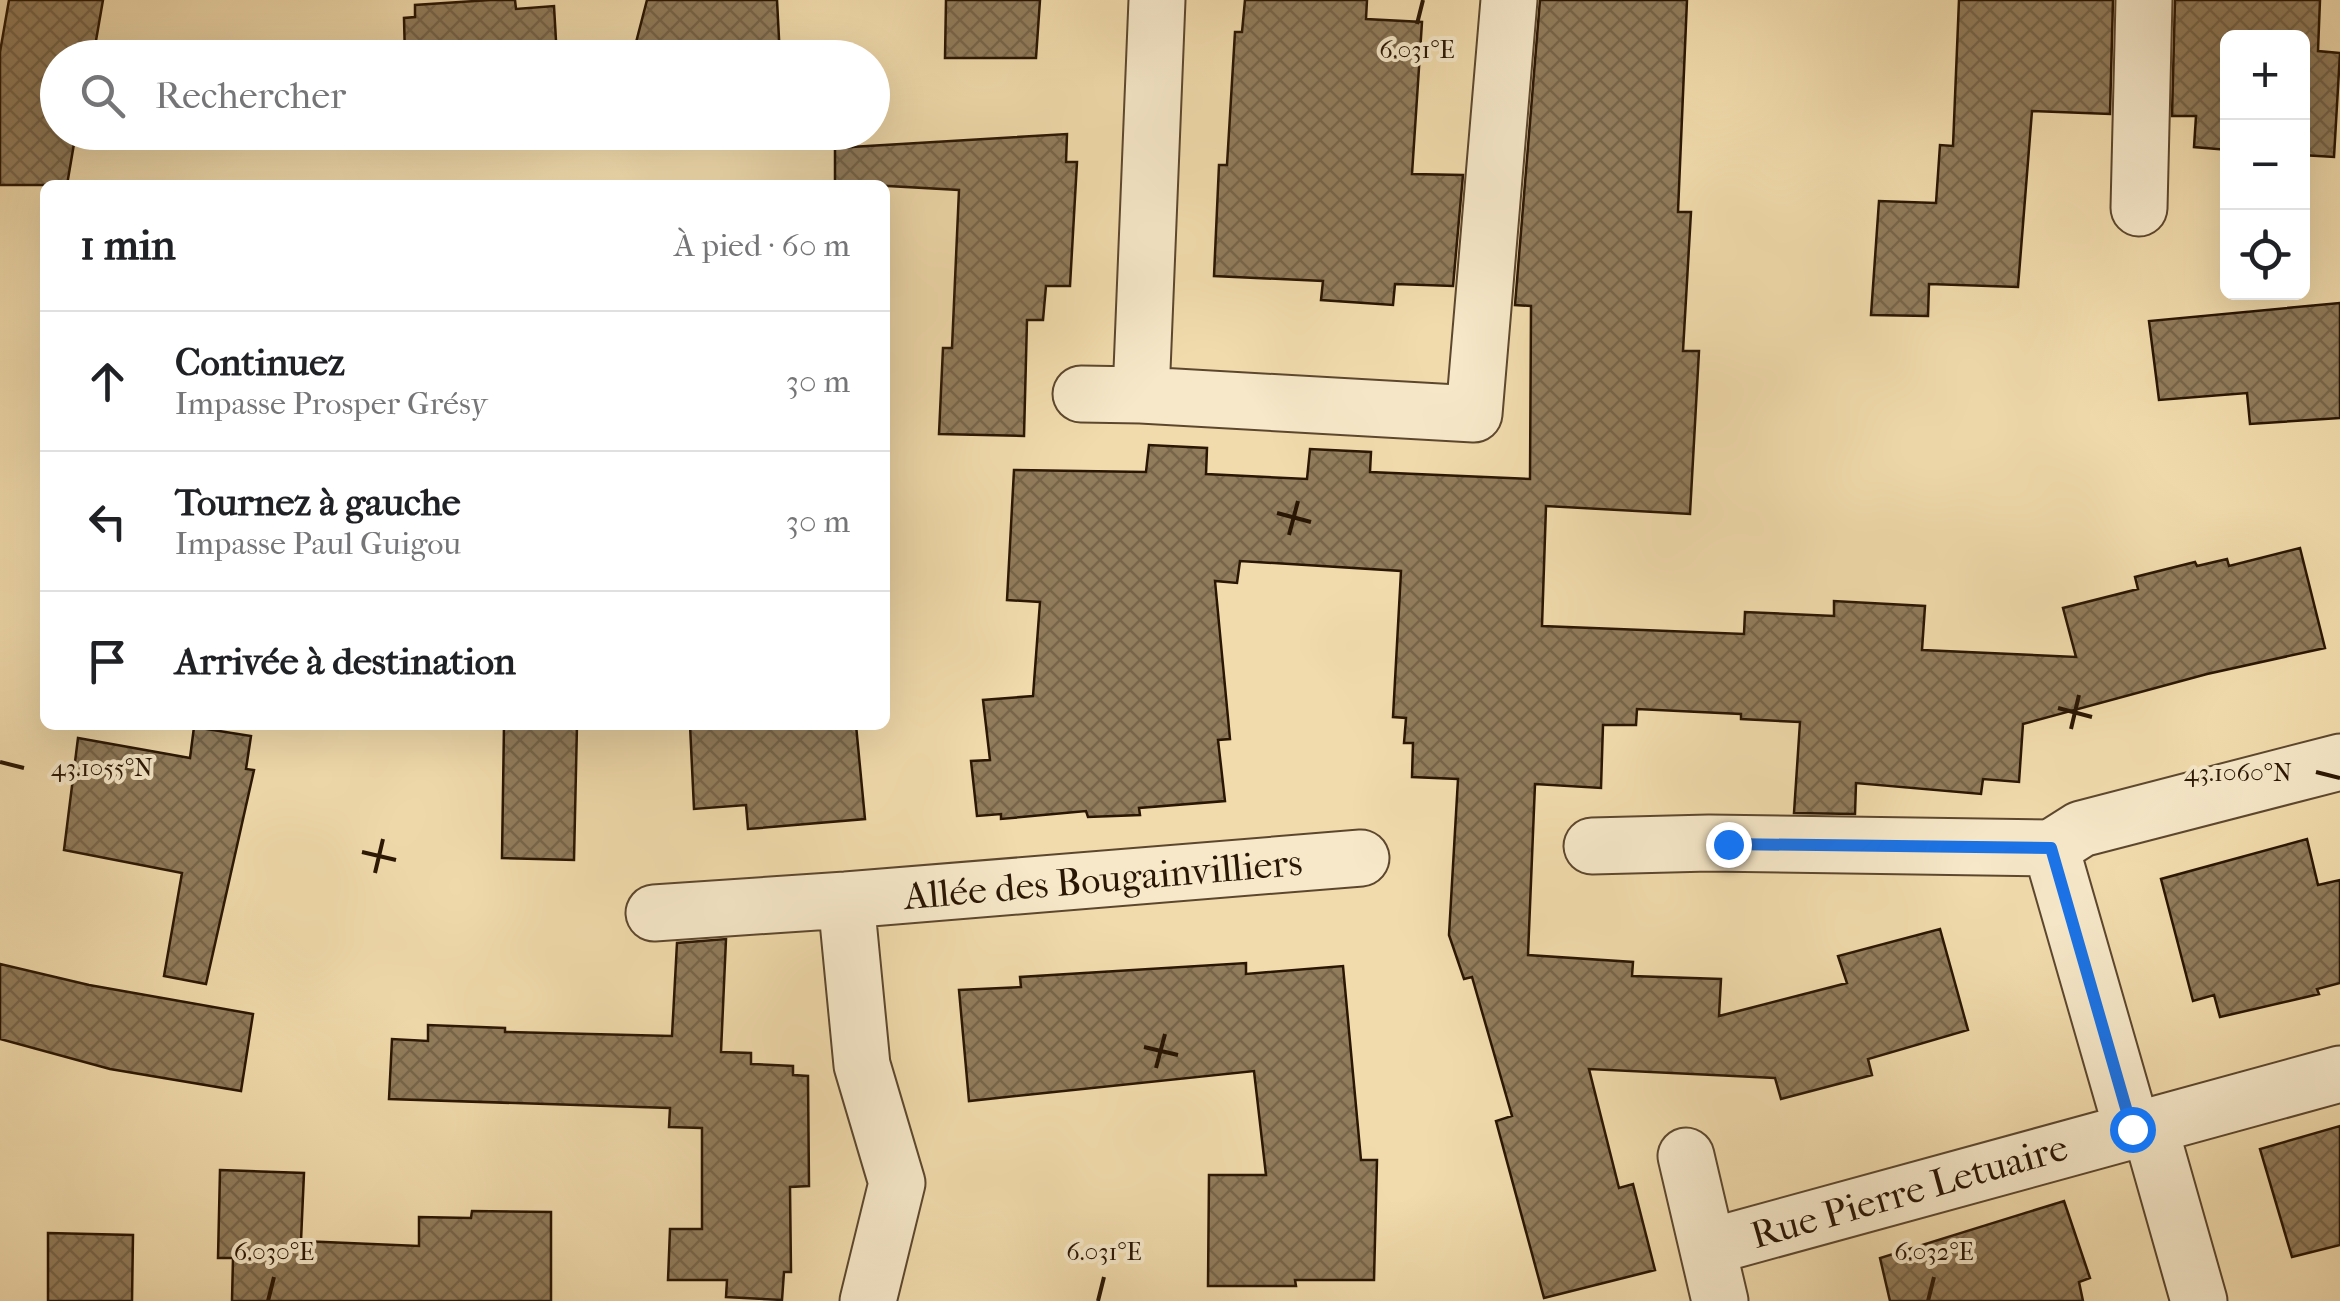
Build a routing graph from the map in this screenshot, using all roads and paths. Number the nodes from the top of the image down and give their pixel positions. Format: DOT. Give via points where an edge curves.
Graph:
graph roads {
  1 [pos="1158,0"];
  2 [pos="1509,0"];
  3 [pos="2144,0"];
  4 [pos="2139,208"];
  5 [pos="1081,394"];
  6 [pos="1141,394"];
  7 [pos="2340,762"];
  8 [pos="1592,846"];
  9 [pos="2051,848"];
  10 [pos="1360,858"];
  11 [pos="846,900"];
  12 [pos="654,913"];
  13 [pos="2340,1074"];
  14 [pos="2141,1127"];
  15 [pos="1686,1156"];
  16 [pos="1710,1247"];
  17 [pos="868,1301"];
  18 [pos="1720,1301"];
  19 [pos="2199,1301"];
  1 -- 6 [label="street"];
  2 -- 6 [label="street" via="1474,414"];
  3 -- 4 [label="street"];
  5 -- 6 [label="street"];
  7 -- 9 [label="street" via="2081,830"];
  8 -- 9 [label="street"];
  9 -- 14 [label="street"];
  10 -- 11 [label="street, Allée des Bougainvilliers"];
  11 -- 12 [label="street, Allée des Bougainvilliers"];
  11 -- 17 [label="street" via="862,1065 897,1183"];
  13 -- 14 [label="street, Rue Pierre Letuaire"];
  14 -- 16 [label="street, Rue Pierre Letuaire"];
  14 -- 19 [label="street"];
  15 -- 16 [label="street, Rue Pierre Letuaire"];
  16 -- 18 [label="street, Rue Pierre Letuaire"];
}
